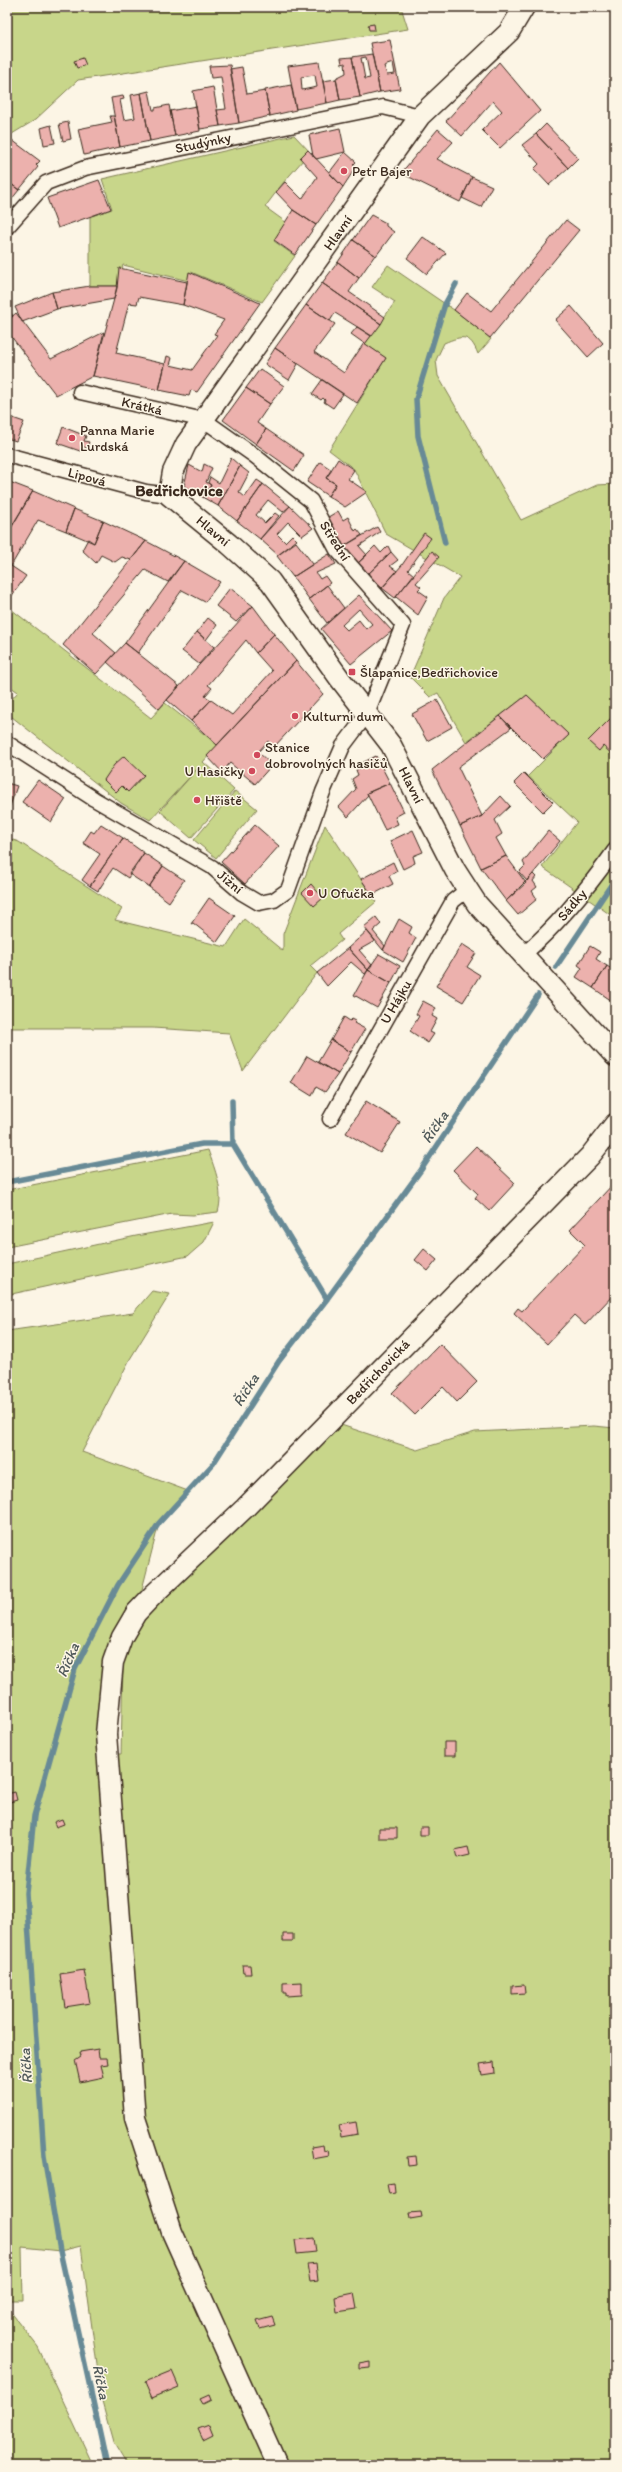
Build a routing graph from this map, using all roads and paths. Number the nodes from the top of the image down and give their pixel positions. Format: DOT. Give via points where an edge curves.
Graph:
graph roads {
  1 [pos="524,7"];
  2 [pos="420,116"];
  3 [pos="7,228"];
  4 [pos="80,392"];
  5 [pos="204,420"];
  6 [pos="7,455"];
  7 [pos="168,494"];
  8 [pos="367,714"];
  9 [pos="7,743"];
  10 [pos="615,850"];
  11 [pos="467,890"];
  12 [pos="523,955"];
  13 [pos="615,1056"];
  14 [pos="330,1119"];
  15 [pos="615,1124"];
  16 [pos="277,2465"];
  1 -- 2 [label="street, Hlavní" via="509,32"];
  2 -- 3 [label="street, Studýnky" via="383,107 85,168 46,183"];
  2 -- 5 [label="street, Hlavní"];
  4 -- 5 [label="street, Krátká"];
  5 -- 7 [label="street, Hlavní" via="186,444 173,472"];
  5 -- 8 [label="street, Střední" via="255,456 311,501 337,550 403,625"];
  6 -- 7 [label="street, Lipová" via="146,492"];
  7 -- 8 [label="street, Hlavní" via="270,581"];
  8 -- 9 [label="street, Jižní" via="343,746 323,792 288,890 274,900 259,903 242,893 212,867 94,799"];
  8 -- 11 [label="street, Hlavní" via="390,745"];
  10 -- 12 [label="street, Sádky" via="546,935"];
  11 -- 12 [label="street, Hlavní" via="485,914"];
  11 -- 14 [label="street, U Hájku" via="453,902"];
  12 -- 13 [label="street, Hlavní"];
  15 -- 16 [label="street, Bedřichovická" via="584,1161 245,1508 136,1613 122,1637 113,1662 106,1734 135,2118 172,2232"];
}
